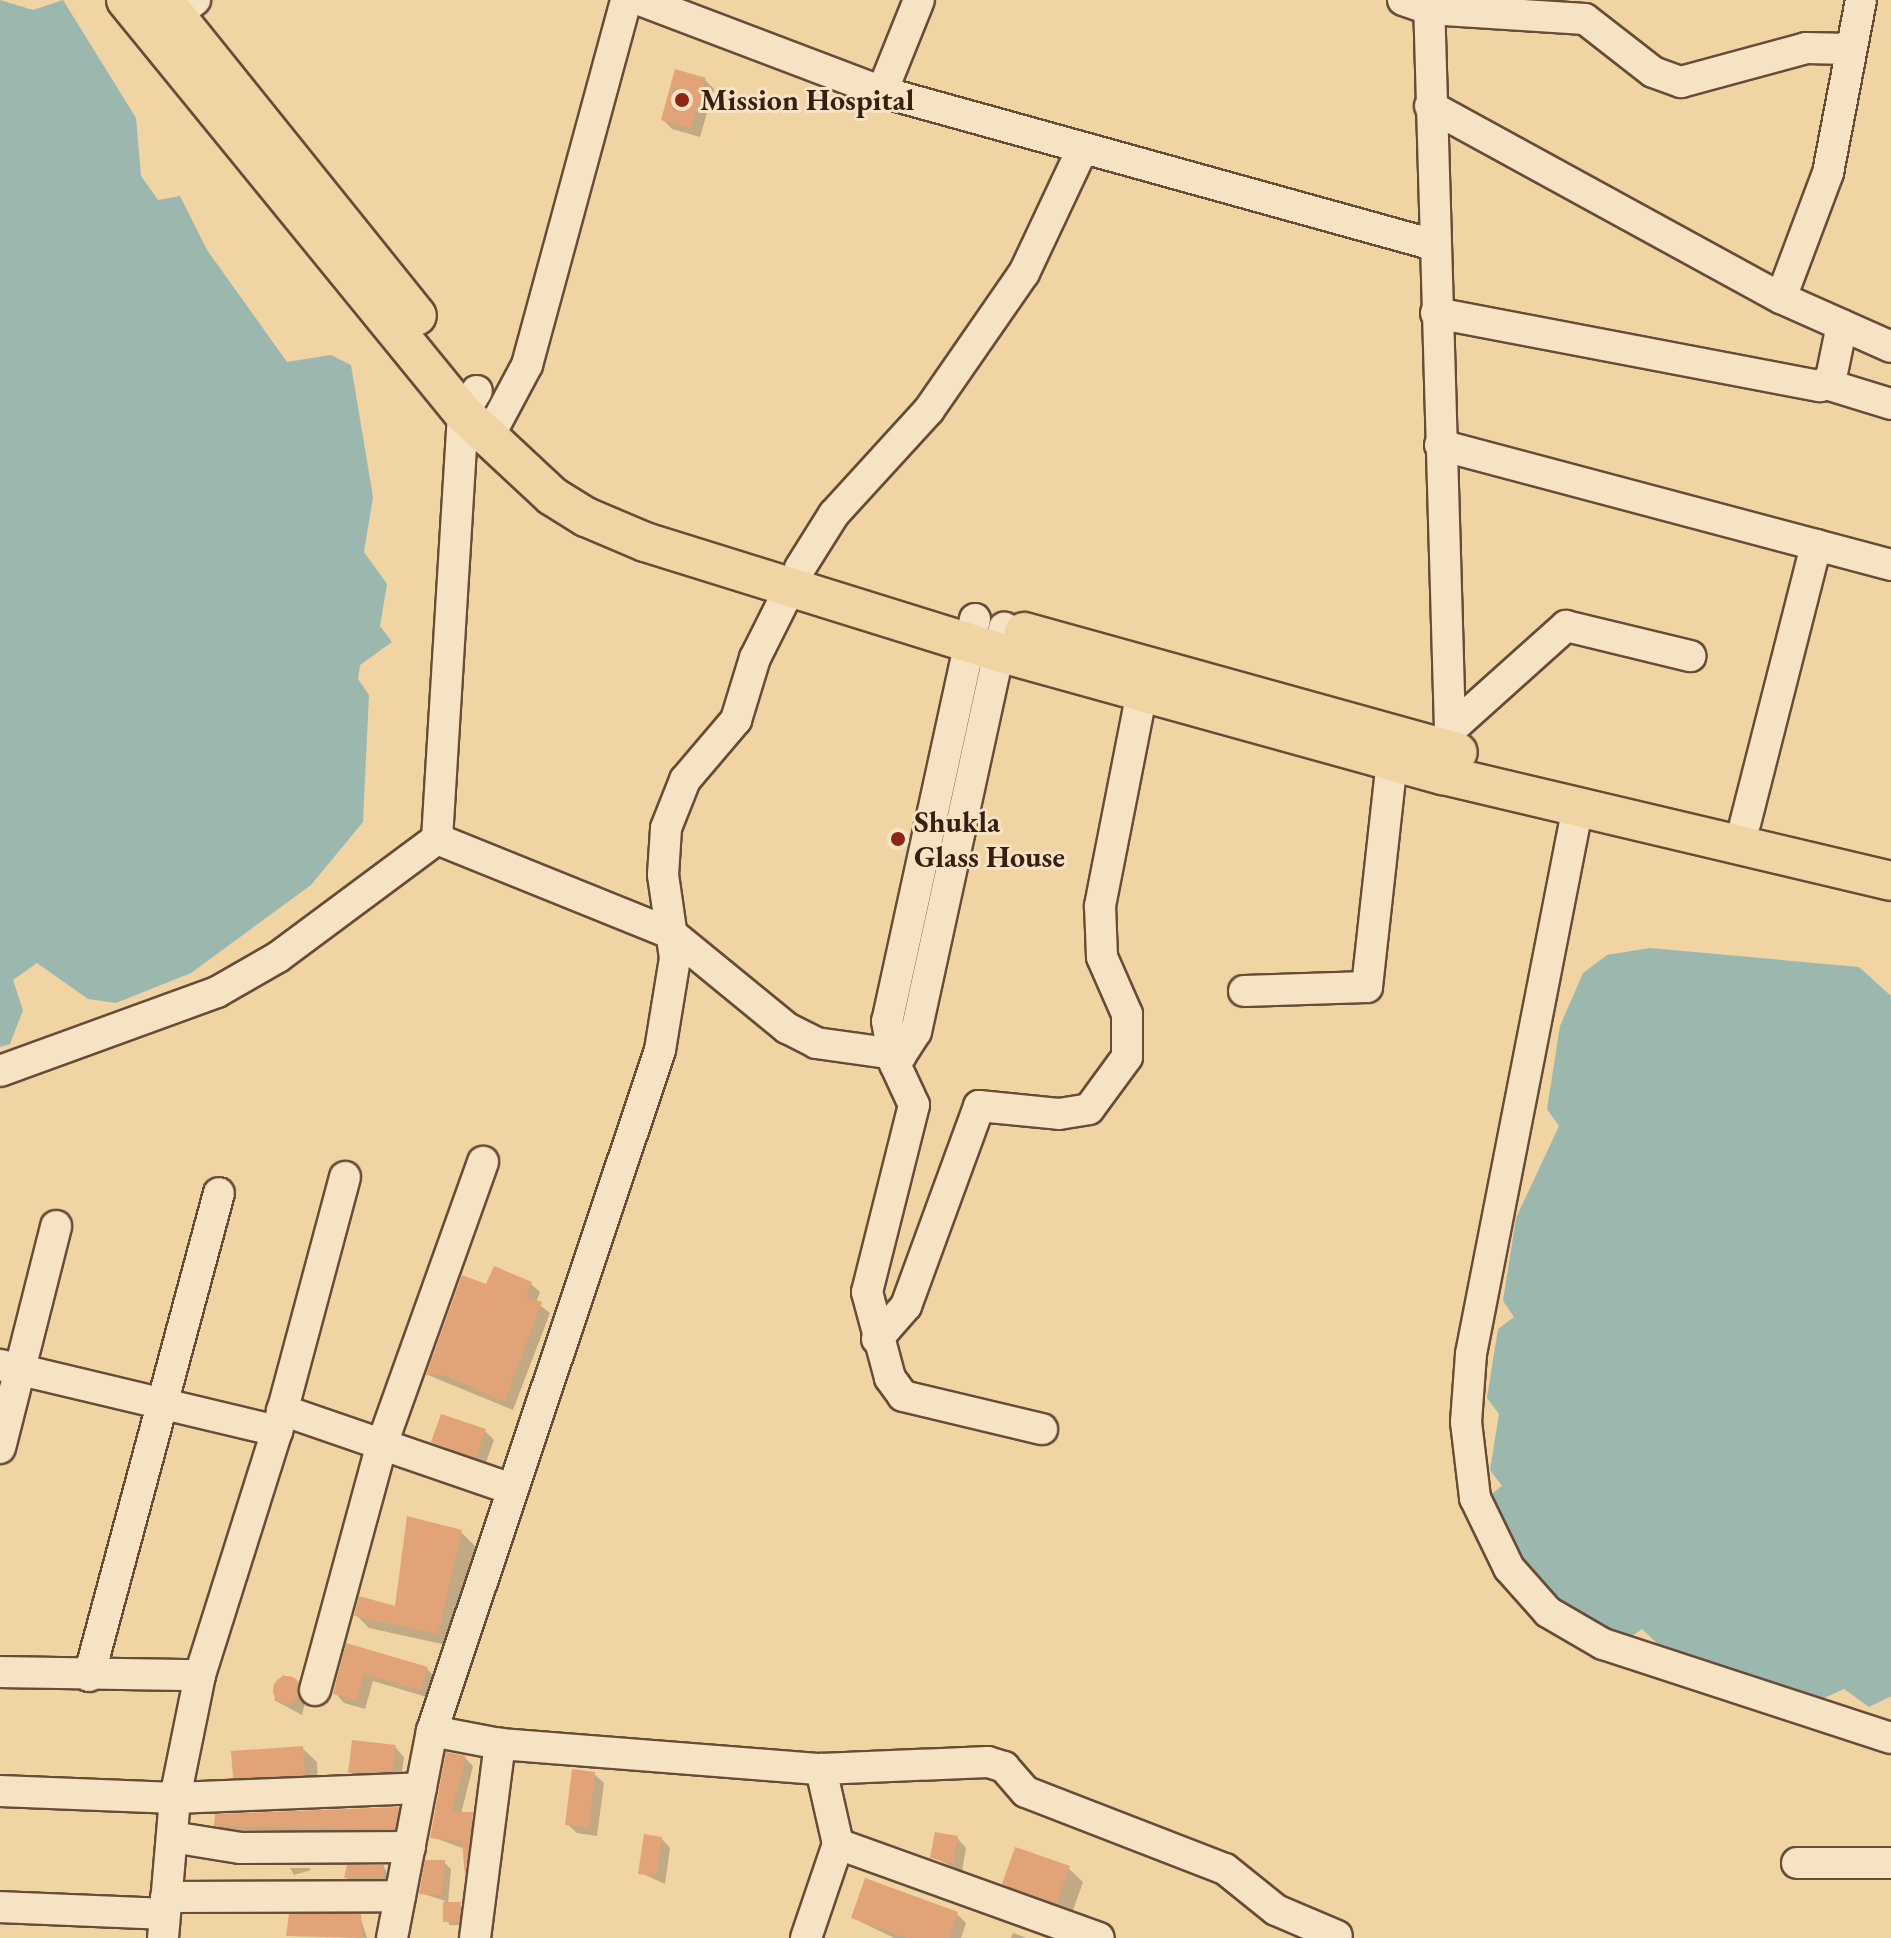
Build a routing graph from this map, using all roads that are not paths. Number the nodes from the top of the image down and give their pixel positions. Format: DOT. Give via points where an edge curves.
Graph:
graph roads {
  1 [pos="126,0"];
  2 [pos="626,0"];
  3 [pos="640,0"];
  4 [pos="919,0"];
  5 [pos="1861,0"];
  6 [pos="1420,3"];
  7 [pos="172,12"];
  8 [pos="1849,49"];
  9 [pos="882,92"];
  10 [pos="1430,106"];
  11 [pos="1081,152"];
  12 [pos="1434,245"];
  13 [pos="1781,298"];
  14 [pos="1436,313"];
  15 [pos="1842,325"];
  16 [pos="1891,347"];
  17 [pos="1826,384"];
  18 [pos="1891,404"];
  19 [pos="482,417"];
  20 [pos="1440,445"];
  21 [pos="1816,545"];
  22 [pos="1891,565"];
  23 [pos="795,578"];
  24 [pos="987,635"];
  25 [pos="1690,656"];
  26 [pos="1145,678"];
  27 [pos="1447,752"];
  28 [pos="1392,761"];
  29 [pos="1578,806"];
  30 [pos="1745,824"];
  31 [pos="437,839"];
  32 [pos="1891,859"];
  33 [pos="1891,881"];
  34 [pos="672,934"];
  35 [pos="1244,991"];
  36 [pos="896,1057"];
  37 [pos="0,1071"];
  38 [pos="483,1162"];
  39 [pos="345,1177"];
  40 [pos="219,1193"];
  41 [pos="56,1226"];
  42 [pos="877,1339"];
  43 [pos="11,1367"];
  44 [pos="160,1404"];
  45 [pos="280,1420"];
  46 [pos="1042,1429"];
  47 [pos="381,1447"];
  48 [pos="0,1448"];
  49 [pos="512,1489"];
  50 [pos="0,1672"];
  51 [pos="200,1675"];
  52 [pos="89,1676"];
  53 [pos="315,1690"];
  54 [pos="432,1731"];
  55 [pos="1891,1738"];
  56 [pos="500,1744"];
  57 [pos="821,1769"];
  58 [pos="421,1788"];
  59 [pos="0,1791"];
  60 [pos="175,1798"];
  61 [pos="172,1837"];
  62 [pos="838,1844"];
  63 [pos="410,1847"];
  64 [pos="1797,1863"];
  65 [pos="1891,1863"];
  66 [pos="400,1896"];
  67 [pos="0,1907"];
  68 [pos="165,1916"];
  69 [pos="1337,1936"];
  70 [pos="392,1938"];
  71 [pos="475,1938"];
  72 [pos="806,1938"];
  73 [pos="1099,1938"];
  1 -- 7 [label="main road"];
  2 -- 19 [label="street" via="527,365"];
  3 -- 9 [label="street"];
  4 -- 9 [label="street"];
  5 -- 8 [label="street"];
  6 -- 8 [label="street" via="1585,19 1653,72 1681,82 1806,48"];
  6 -- 10 [label="street"];
  7 -- 19 [label="main road"];
  8 -- 13 [label="street" via="1828,173"];
  9 -- 11 [label="street"];
  10 -- 12 [label="street"];
  10 -- 13 [label="street"];
  11 -- 12 [label="street"];
  11 -- 23 [label="street" via="1024,273 935,401 834,514"];
  12 -- 14 [label="street"];
  13 -- 15 [label="street"];
  14 -- 17 [label="street"];
  14 -- 20 [label="street"];
  15 -- 16 [label="street"];
  15 -- 17 [label="street"];
  17 -- 18 [label="street"];
  19 -- 23 [label="main road" via="586,517"];
  19 -- 31 [label="street"];
  20 -- 21 [label="street"];
  20 -- 27 [label="street"];
  21 -- 22 [label="street"];
  21 -- 30 [label="street"];
  23 -- 24 [label="main road"];
  23 -- 34 [label="street" via="755,658 736,720 673,802 662,849"];
  24 -- 26 [label="main road"];
  24 -- 36 [label="street" via="916,1032"];
  25 -- 27 [label="street" via="1566,626"];
  26 -- 27 [label="main road"];
  26 -- 28 [label="main road"];
  26 -- 42 [label="street" via="1099,940 1127,1014 1127,1057 1089,1109 1059,1114 979,1106 906,1306"];
  27 -- 28 [label="main road"];
  27 -- 29 [label="main road"];
  27 -- 30 [label="main road"];
  28 -- 35 [label="street" via="1367,987"];
  29 -- 33 [label="main road"];
  29 -- 55 [label="street" via="1471,1354 1466,1422 1475,1498 1509,1568 1548,1612 1589,1636"];
  30 -- 32 [label="main road"];
  31 -- 34 [label="street"];
  31 -- 37 [label="street" via="278,957 217,992"];
  34 -- 36 [label="street" via="787,1028 816,1043"];
  34 -- 49 [label="street" via="674,979 660,1050"];
  36 -- 42 [label="street" via="914,1105 869,1273"];
  38 -- 47 [label="street"];
  39 -- 45 [label="street"];
  40 -- 44 [label="street"];
  41 -- 43 [label="street"];
  42 -- 46 [label="street" via="903,1396"];
  43 -- 44 [label="street"];
  43 -- 48 [label="street"];
  44 -- 45 [label="street"];
  44 -- 52 [label="street"];
  45 -- 47 [label="street"];
  45 -- 51 [label="street"];
  47 -- 49 [label="street"];
  47 -- 53 [label="street"];
  49 -- 54 [label="street"];
  50 -- 52 [label="street"];
  51 -- 52 [label="street"];
  51 -- 60 [label="street"];
  54 -- 56 [label="street"];
  54 -- 58 [label="street"];
  56 -- 57 [label="street"];
  56 -- 71 [label="street"];
  57 -- 62 [label="street"];
  57 -- 69 [label="street" via="961,1762 1004,1767 1026,1792 1225,1869 1276,1910"];
  58 -- 60 [label="street"];
  58 -- 63 [label="street"];
  59 -- 60 [label="street"];
  60 -- 61 [label="street"];
  61 -- 63 [label="street" via="241,1848"];
  61 -- 68 [label="street"];
  62 -- 72 [label="street"];
  62 -- 73 [label="street"];
  63 -- 66 [label="street"];
  64 -- 65 [label="street"];
  66 -- 68 [label="street"];
  66 -- 70 [label="street"];
  67 -- 68 [label="street"];
}
